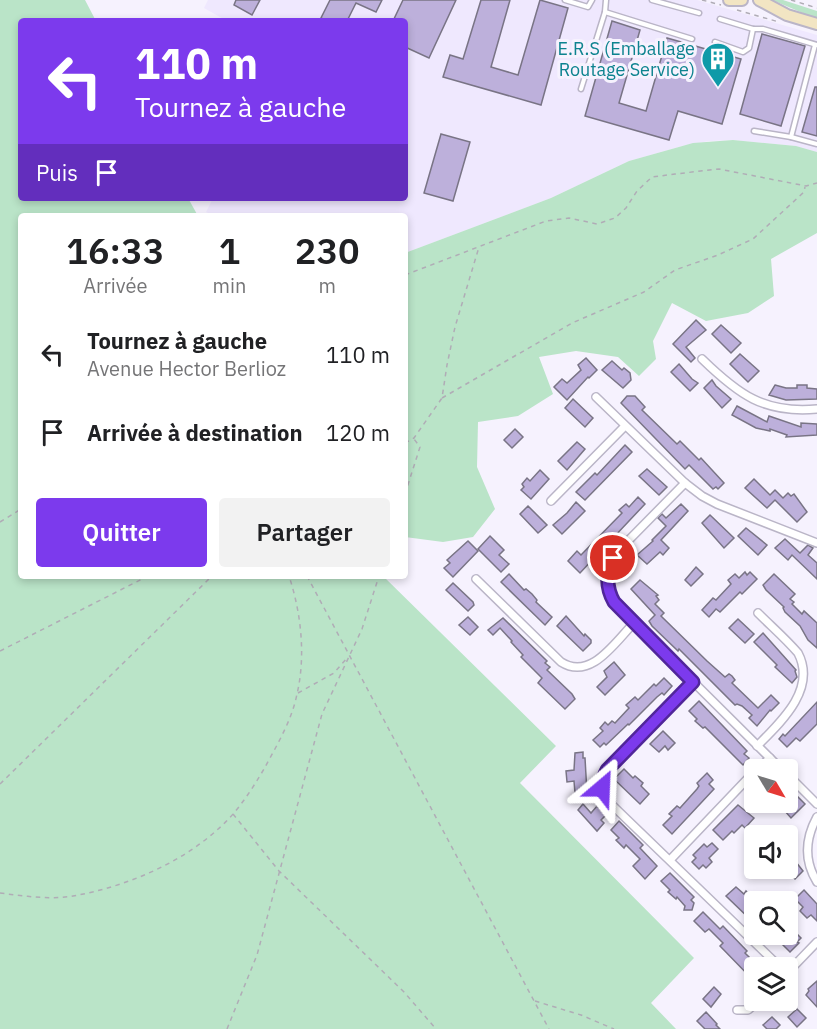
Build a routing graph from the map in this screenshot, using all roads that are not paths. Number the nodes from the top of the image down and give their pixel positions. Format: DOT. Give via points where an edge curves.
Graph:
graph roads {
  1 [pos="565,0"];
  2 [pos="592,0"];
  3 [pos="606,0"];
  4 [pos="652,0"];
  5 [pos="742,0"];
  6 [pos="759,0"];
  7 [pos="729,5"];
  8 [pos="605,12"];
  9 [pos="699,13"];
  10 [pos="720,19"];
  11 [pos="817,24"];
  12 [pos="753,29"];
  13 [pos="692,39"];
  14 [pos="715,42"];
  15 [pos="816,45"];
  16 [pos="581,89"];
  17 [pos="754,131"];
  18 [pos="791,136"];
  19 [pos="817,144"];
  20 [pos="702,359"];
  21 [pos="596,397"];
  22 [pos="817,409"];
  23 [pos="625,426"];
  24 [pos="685,483"];
  25 [pos="551,501"];
  26 [pos="817,543"];
  27 [pos="476,579"];
  28 [pos="758,613"];
  29 [pos="633,623"];
  30 [pos="693,682"];
  31 [pos="757,746"];
  32 [pos="770,758"];
  33 [pos="744,783"];
  34 [pos="798,785"];
  35 [pos="817,804"];
  36 [pos="817,817"];
  37 [pos="670,860"];
  38 [pos="817,882"];
  39 [pos="817,942"];
  40 [pos="770,957"];
  41 [pos="798,962"];
  42 [pos="737,1010"];
  43 [pos="744,1010"];
  1 -- 2 [label="lane" via="588,7"];
  3 -- 8 [label="lane"];
  4 -- 9 [label="lane"];
  5 -- 7 [label="main road"];
  6 -- 11 [label="main road" via="787,15"];
  8 -- 13 [label="lane"];
  8 -- 16 [label="lane"];
  10 -- 12 [label="lane"];
  12 -- 14 [label="lane" via="749,48 743,52"];
  12 -- 15 [label="lane" via="763,28"];
  15 -- 18 [label="lane"];
  17 -- 18 [label="lane"];
  18 -- 19 [label="lane"];
  20 -- 22 [label="street" via="735,389 758,401 792,409"];
  21 -- 23 [label="street"];
  23 -- 24 [label="street"];
  23 -- 25 [label="street"];
  24 -- 26 [label="street" via="708,501"];
  24 -- 29 [label="street" via="620,549 610,566 611,597"];
  27 -- 29 [label="street" via="561,662 571,666 594,663"];
  28 -- 31 [label="street" via="797,653 808,683 800,702"];
  29 -- 30 [label="street"];
  30 -- 31 [label="street"];
  30 -- 37 [label="street" via="607,770 602,783 609,802"];
  31 -- 32 [label="street"];
  33 -- 37 [label="street"];
  34 -- 35 [label="street"];
  36 -- 38 [label="street" via="807,849"];
  37 -- 40 [label="street"];
  39 -- 41 [label="street"];
  42 -- 43 [label="street"];
}
